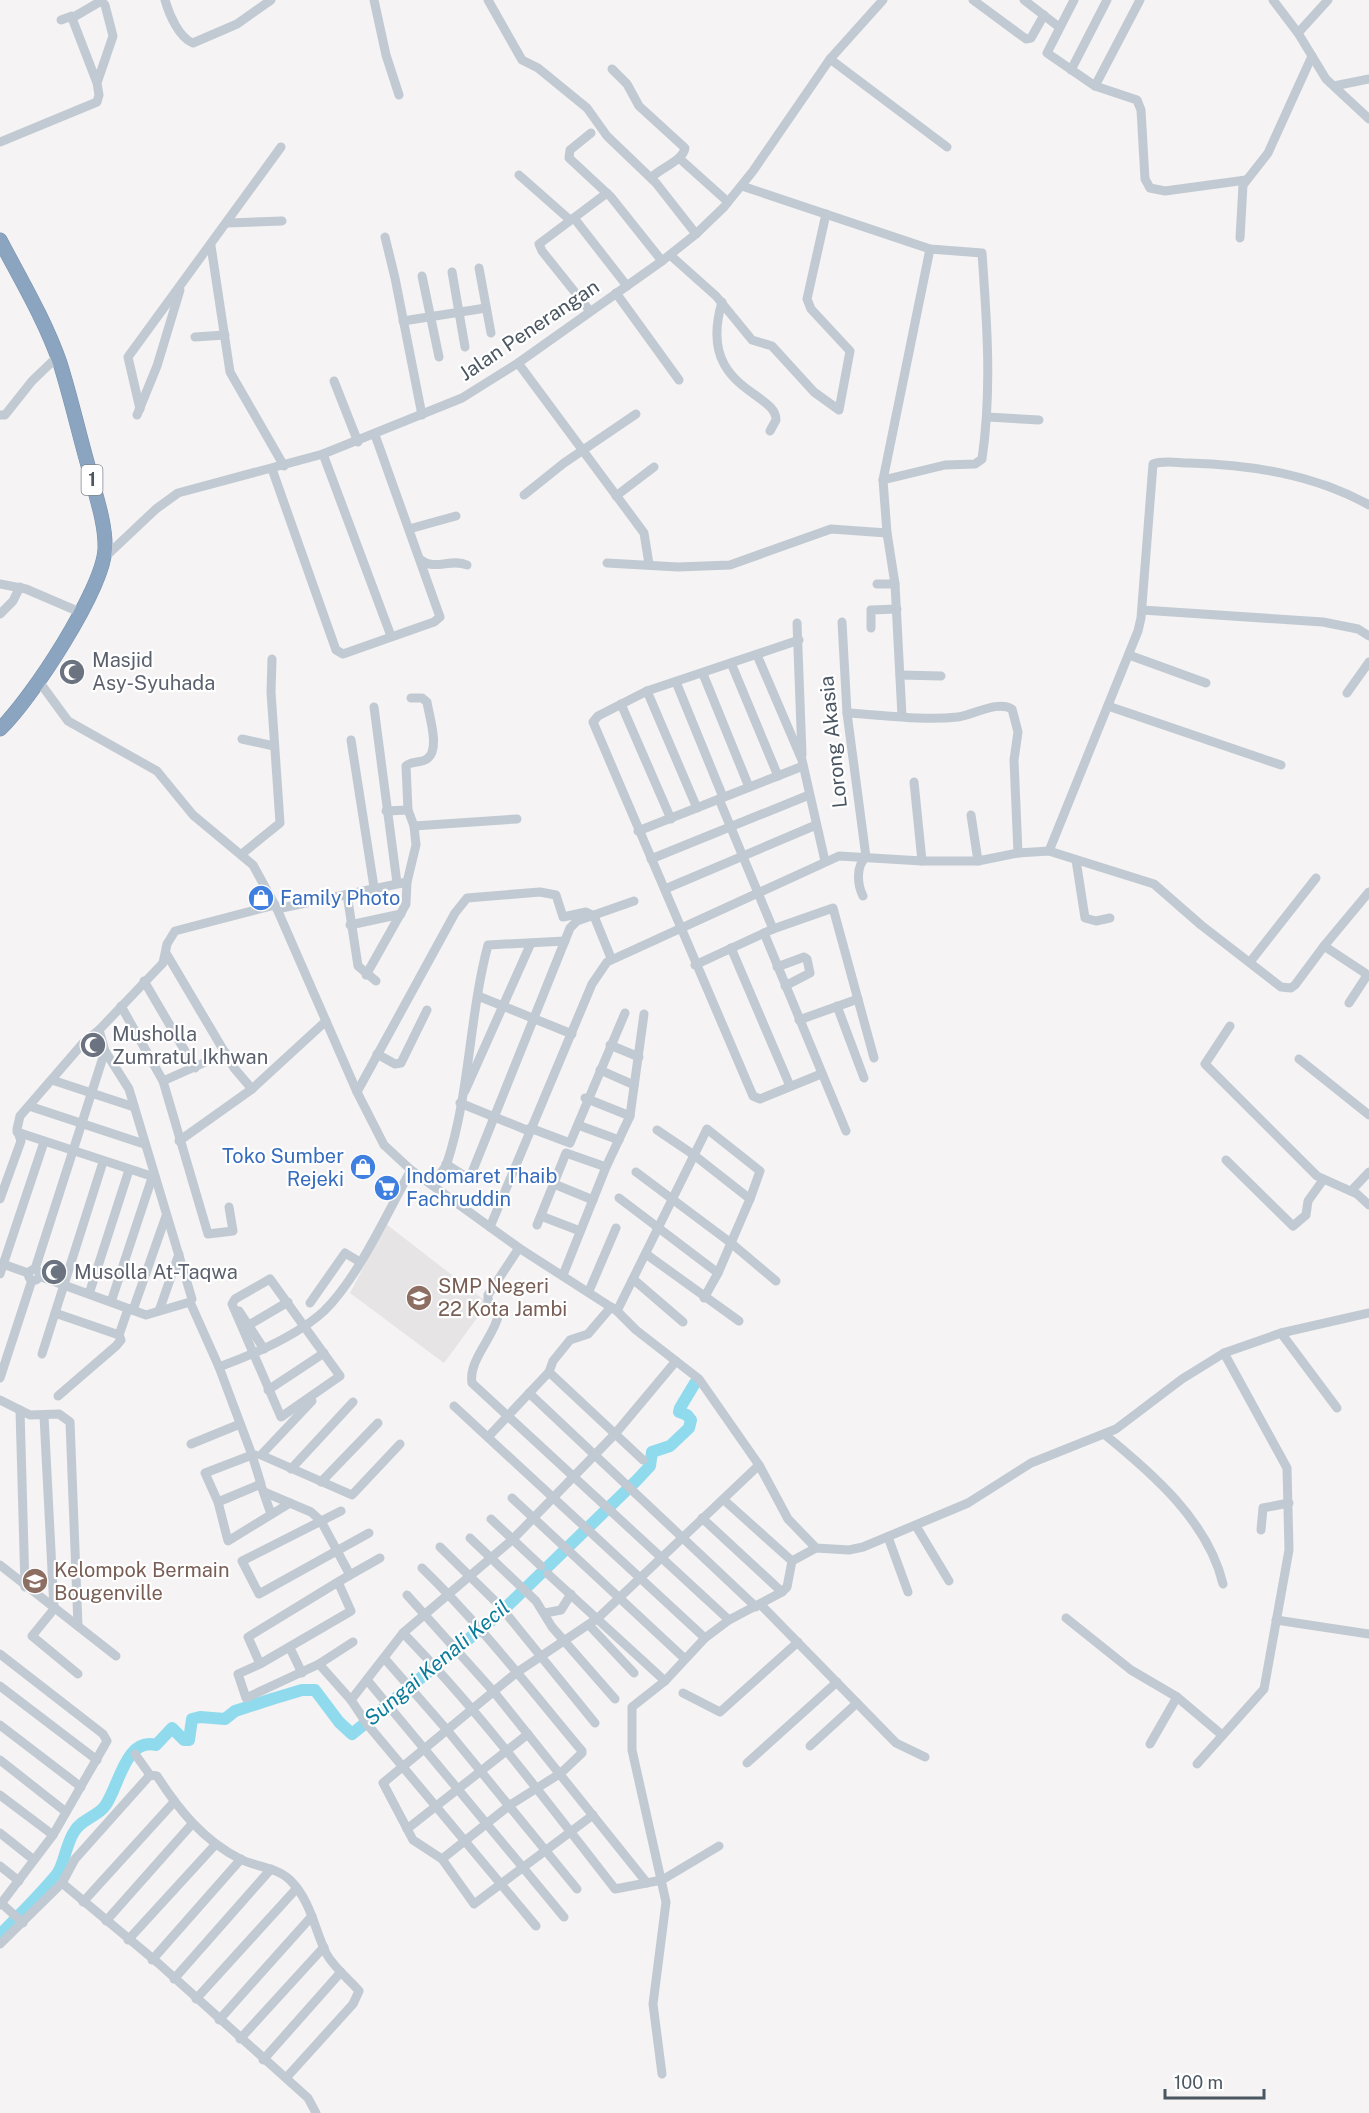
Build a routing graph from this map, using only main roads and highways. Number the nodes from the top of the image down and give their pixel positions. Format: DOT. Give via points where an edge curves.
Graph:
graph roads {
  1 [pos="0,240"];
  2 [pos="14,712"];
  3 [pos="0,718"];
  4 [pos="0,729"];
  1 -- 2 [label="highway, 1" via="57,357 105,539 104,558 82,613"];
  2 -- 3 [label="highway, 1"];
  2 -- 4 [label="highway, 1"];
}
